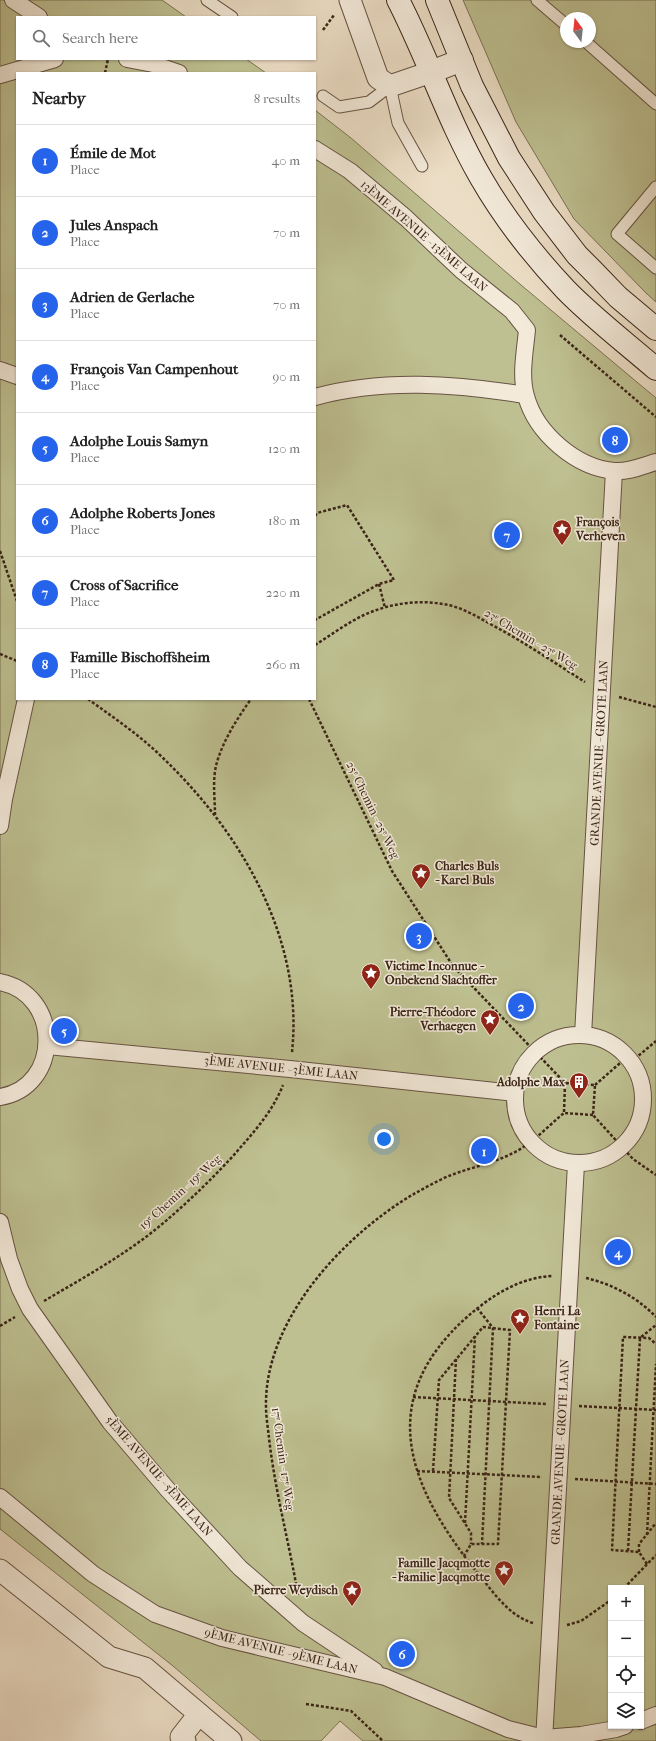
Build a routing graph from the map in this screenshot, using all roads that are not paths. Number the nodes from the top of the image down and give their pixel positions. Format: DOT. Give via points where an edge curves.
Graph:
graph roads {
  1 [pos="13,0"];
  2 [pos="207,0"];
  3 [pos="350,0"];
  4 [pos="398,0"];
  5 [pos="437,0"];
  6 [pos="537,0"];
  7 [pos="37,16"];
  8 [pos="231,16"];
  9 [pos="560,20"];
  10 [pos="593,48"];
  11 [pos="52,60"];
  12 [pos="132,60"];
  13 [pos="462,60"];
  14 [pos="176,72"];
  15 [pos="431,72"];
  16 [pos="0,75"];
  17 [pos="390,86"];
  18 [pos="323,96"];
  19 [pos="656,104"];
  20 [pos="316,149"];
  21 [pos="422,166"];
  22 [pos="656,187"];
  23 [pos="656,268"];
  24 [pos="656,329"];
  25 [pos="656,369"];
  26 [pos="0,370"];
  27 [pos="16,376"];
  28 [pos="525,395"];
  29 [pos="316,397"];
  30 [pos="656,462"];
  31 [pos="614,471"];
  32 [pos="26,700"];
  33 [pos="0,826"];
  34 [pos="0,982"];
  35 [pos="583,1036"];
  36 [pos="47,1046"];
  37 [pos="515,1093"];
  38 [pos="0,1097"];
  39 [pos="650,1107"];
  40 [pos="576,1164"];
  41 [pos="0,1222"];
  42 [pos="0,1497"];
  43 [pos="0,1570"];
  44 [pos="385,1677"];
  45 [pos="199,1714"];
  46 [pos="656,1715"];
  47 [pos="644,1720"];
  48 [pos="616,1729"];
  49 [pos="544,1739"];
  50 [pos="185,1741"];
  51 [pos="231,1741"];
  1 -- 7 [label="street"];
  2 -- 8 [label="lane"];
  3 -- 17 [label="street" via="378,78"];
  4 -- 15 [label="main road"];
  5 -- 13 [label="main road"];
  6 -- 9 [label="lane"];
  10 -- 19 [label="lane"];
  11 -- 16 [label="street"];
  12 -- 14 [label="street"];
  13 -- 15 [label="main road"];
  13 -- 24 [label="main road" via="472,86 509,158 544,212 577,255 618,297"];
  15 -- 17 [label="street"];
  15 -- 25 [label="main road" via="481,178 517,232 565,289"];
  17 -- 18 [label="lane" via="369,102 339,107"];
  17 -- 21 [label="lane" via="398,123"];
  20 -- 28 [label="street, 13ÈME AVENUE - 13ÈME LAAN" via="350,171 461,270 512,311 527,330 524,359"];
  22 -- 23 [label="lane" via="617,234"];
  26 -- 27 [label="street"];
  28 -- 29 [label="street" via="482,388 425,386 369,387"];
  28 -- 31 [label="street" via="530,410 555,442 582,460"];
  30 -- 31 [label="street" via="632,470"];
  31 -- 35 [label="street, GRANDE AVENUE - GROTE LAAN"];
  32 -- 33 [label="street"];
  34 -- 36 [label="street" via="26,994 39,1009 46,1027"];
  35 -- 37 [label="street" via="557,1039 545,1045 525,1065 518,1078"];
  35 -- 39 [label="street" via="599,1039 614,1046 629,1059"];
  36 -- 37 [label="street, 3ÈME AVENUE - 3ÈME LAAN" via="290,1068"];
  36 -- 38 [label="street" via="43,1064 33,1079 19,1090"];
  37 -- 40 [label="street" via="516,1111 521,1127 531,1142 544,1153"];
  39 -- 40 [label="street" via="622,1147 592,1162"];
  40 -- 49 [label="street, GRANDE AVENUE - GROTE LAAN"];
  41 -- 44 [label="street, 5ÈME AVENUE - 5ÈME LAAN" via="9,1259 30,1308 110,1422 240,1568 303,1623"];
  42 -- 44 [label="street, 9ÈME AVENUE - 9ÈME LAAN" via="93,1574 155,1614 222,1638"];
  43 -- 45 [label="street" via="109,1657 145,1668"];
  44 -- 49 [label="street, 9ÈME AVENUE - 9ÈME LAAN" via="508,1729"];
  45 -- 50 [label="street" via="181,1737"];
  45 -- 51 [label="street"];
  46 -- 47 [label="street"];
  48 -- 49 [label="street, 9ÈME AVENUE - 9ÈME LAAN"];
}
